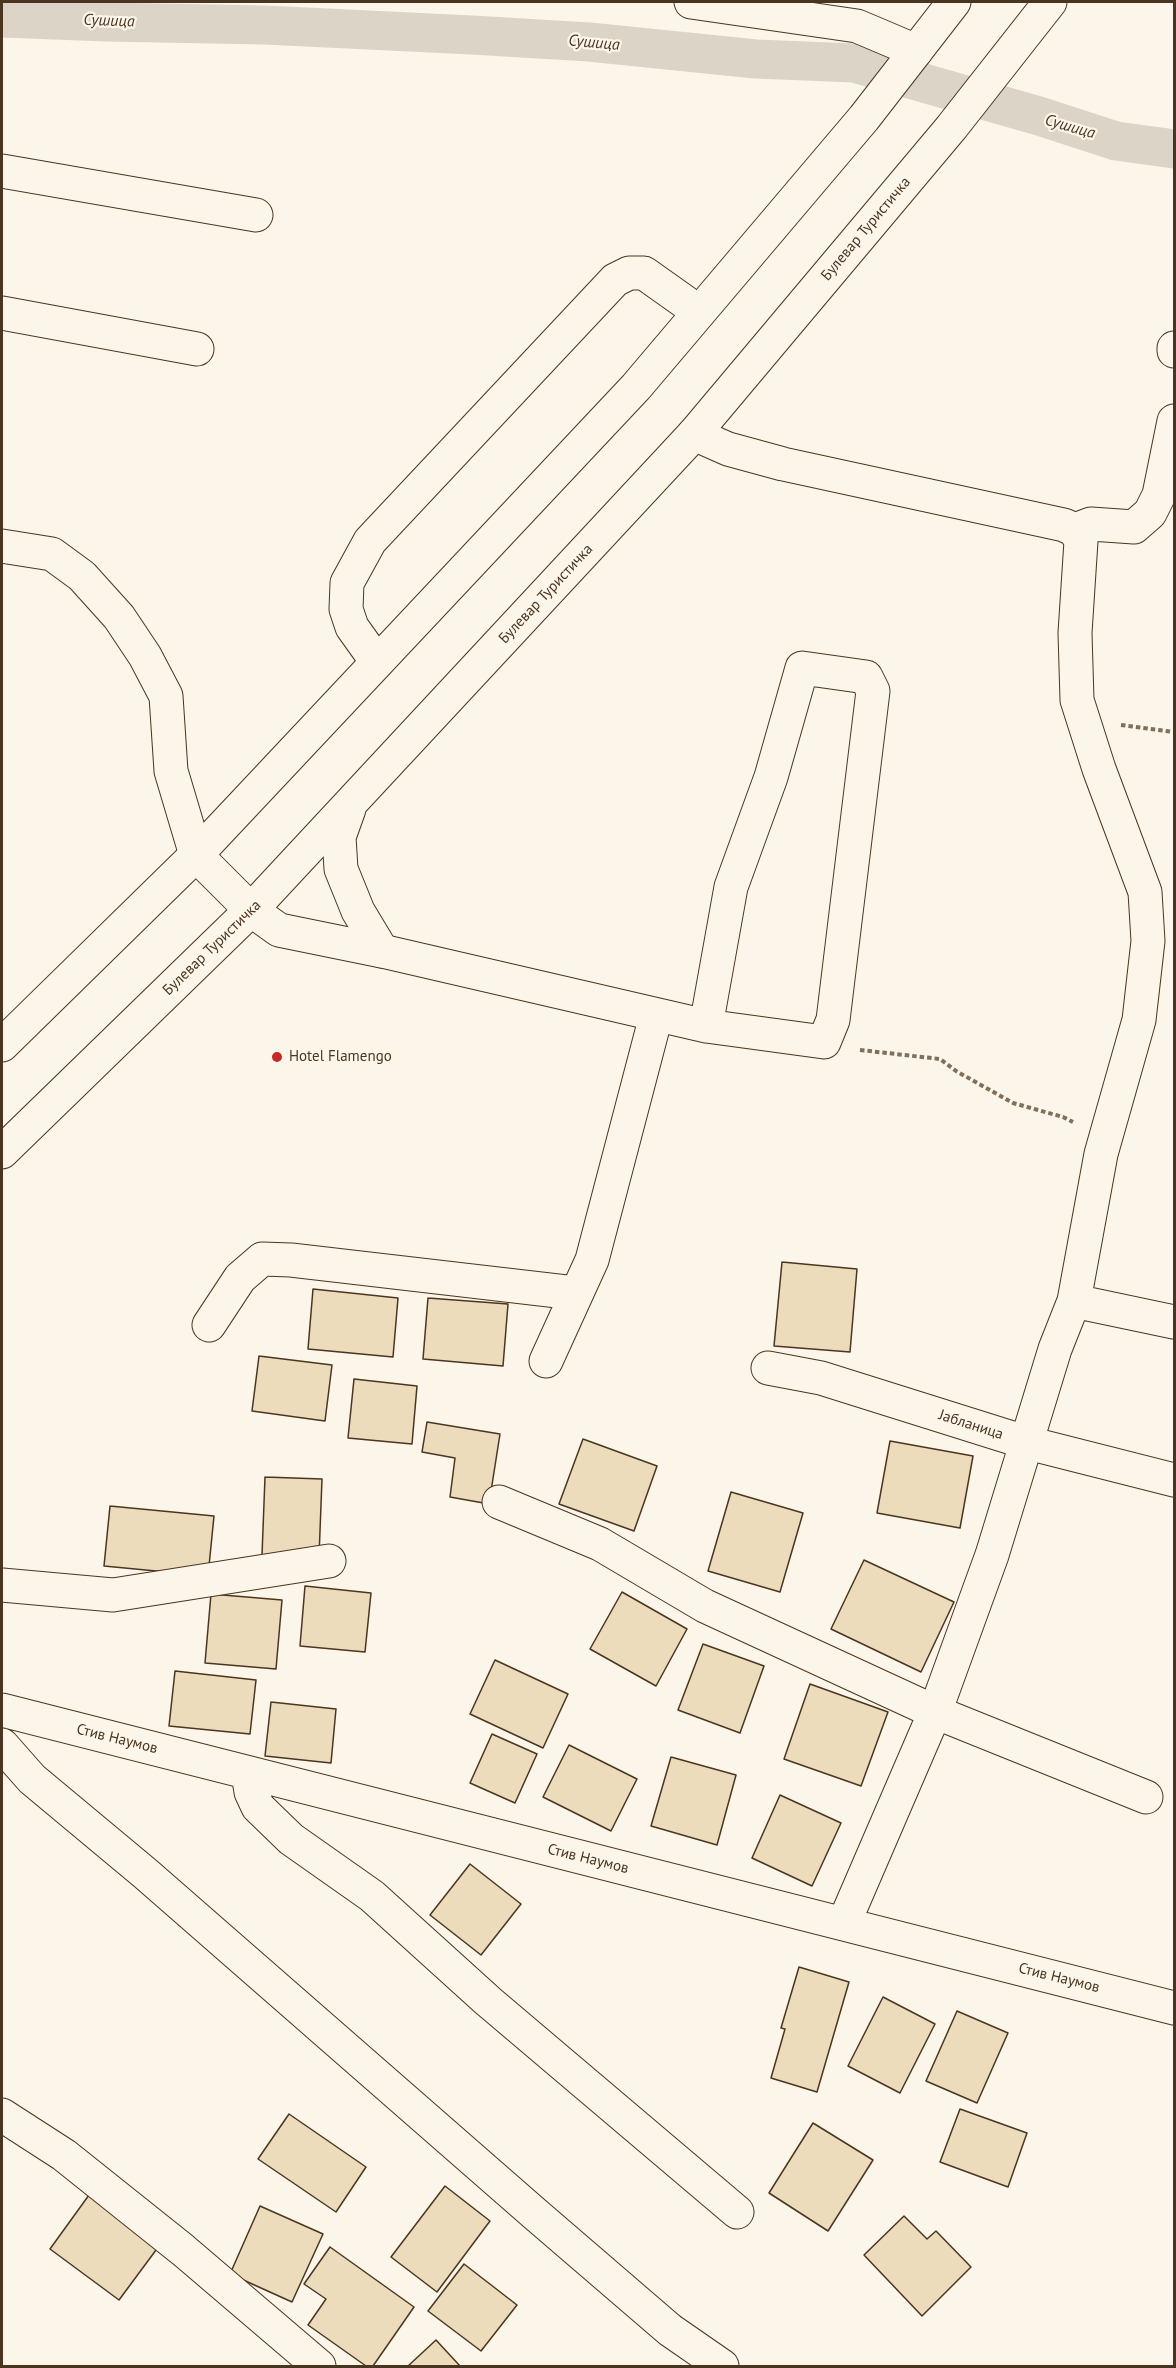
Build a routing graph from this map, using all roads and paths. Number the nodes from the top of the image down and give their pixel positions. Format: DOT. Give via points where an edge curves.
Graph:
graph roads {
  1 [pos="691,2"];
  2 [pos="954,2"];
  3 [pos="1050,2"];
  4 [pos="916,51"];
  5 [pos="2,171"];
  6 [pos="256,215"];
  7 [pos="699,312"];
  8 [pos="2,313"];
  9 [pos="197,349"];
  10 [pos="1174,421"];
  11 [pos="694,434"];
  12 [pos="1075,530"];
  13 [pos="2,546"];
  14 [pos="377,662"];
  15 [pos="1084,723"];
  16 [pos="1174,732"];
  17 [pos="350,806"];
  18 [pos="196,855"];
  19 [pos="251,910"];
  20 [pos="382,951"];
  21 [pos="656,1016"];
  22 [pos="706,1026"];
  23 [pos="824,1042"];
  24 [pos="2,1045"];
  25 [pos="1104,1142"];
  26 [pos="2,1152"];
  27 [pos="575,1293"];
  28 [pos="1074,1301"];
  29 [pos="1174,1322"];
  30 [pos="209,1325"];
  31 [pos="546,1361"];
  32 [pos="768,1368"];
  33 [pos="1028,1443"];
  34 [pos="1174,1480"];
  35 [pos="499,1502"];
  36 [pos="328,1561"];
  37 [pos="2,1585"];
  38 [pos="2,1710"];
  39 [pos="935,1712"];
  40 [pos="2,1745"];
  41 [pos="249,1773"];
  42 [pos="1146,1797"];
  43 [pos="844,1923"];
  44 [pos="1174,2008"];
  45 [pos="2,2115"];
  46 [pos="737,2212"];
  47 [pos="319,2367"];
  48 [pos="723,2367"];
  1 -- 4 [label="street" via="857,26"];
  2 -- 4 [label="street"];
  3 -- 11 [label="street, Булевар Туристичка" via="951,128"];
  4 -- 7 [label="street"];
  5 -- 6 [label="street"];
  7 -- 14 [label="street" via="636,387"];
  7 -- 14 [label="street" via="644,273 629,273 615,280 378,532 347,583 346,609 352,627"];
  8 -- 9 [label="street"];
  10 -- 12 [label="street" via="1159,495 1150,513 1134,527 1091,524"];
  11 -- 12 [label="street" via="728,449 783,464"];
  11 -- 17 [label="street, Булевар Туристичка"];
  12 -- 15 [label="street" via="1081,541 1075,633 1077,700"];
  13 -- 18 [label="street" via="52,554 82,576 119,617 146,656 166,696 171,771"];
  14 -- 18 [label="street"];
  15 -- 16 [label="path"];
  15 -- 25 [label="street" via="1145,892 1148,941 1139,1020"];
  17 -- 19 [label="street, Булевар Туристичка"];
  17 -- 20 [label="street" via="339,837 340,869 358,911"];
  18 -- 19 [label="street"];
  18 -- 24 [label="street"];
  19 -- 20 [label="street" via="279,930"];
  19 -- 26 [label="street, Булевар Туристичка"];
  20 -- 21 [label="street"];
  21 -- 22 [label="street"];
  21 -- 27 [label="street" via="592,1260"];
  22 -- 23 [label="street"];
  22 -- 23 [label="street" via="731,887 771,777 802,668 866,677 873,691 833,1020"];
  23 -- 25 [label="path" via="940,1059 1012,1103 1063,1117"];
  25 -- 28 [label="street"];
  27 -- 30 [label="street" via="262,1259 240,1278"];
  27 -- 31 [label="street"];
  28 -- 29 [label="street"];
  28 -- 33 [label="street" via="1055,1349"];
  32 -- 33 [label="street, Јабланица" via="822,1378"];
  33 -- 34 [label="street, Јабланица"];
  33 -- 39 [label="street"];
  35 -- 39 [label="street" via="600,1544 705,1606"];
  36 -- 37 [label="street" via="113,1595"];
  38 -- 41 [label="street, Стив Наумов"];
  39 -- 42 [label="street"];
  39 -- 43 [label="street"];
  40 -- 48 [label="street" via="32,1779 534,2213 670,2330"];
  41 -- 43 [label="street, Стив Наумов"];
  41 -- 46 [label="street" via="258,1807 291,1839 372,1896 488,2001"];
  43 -- 44 [label="street, Стив Наумов"];
  45 -- 47 [label="street" via="64,2154"];
}
